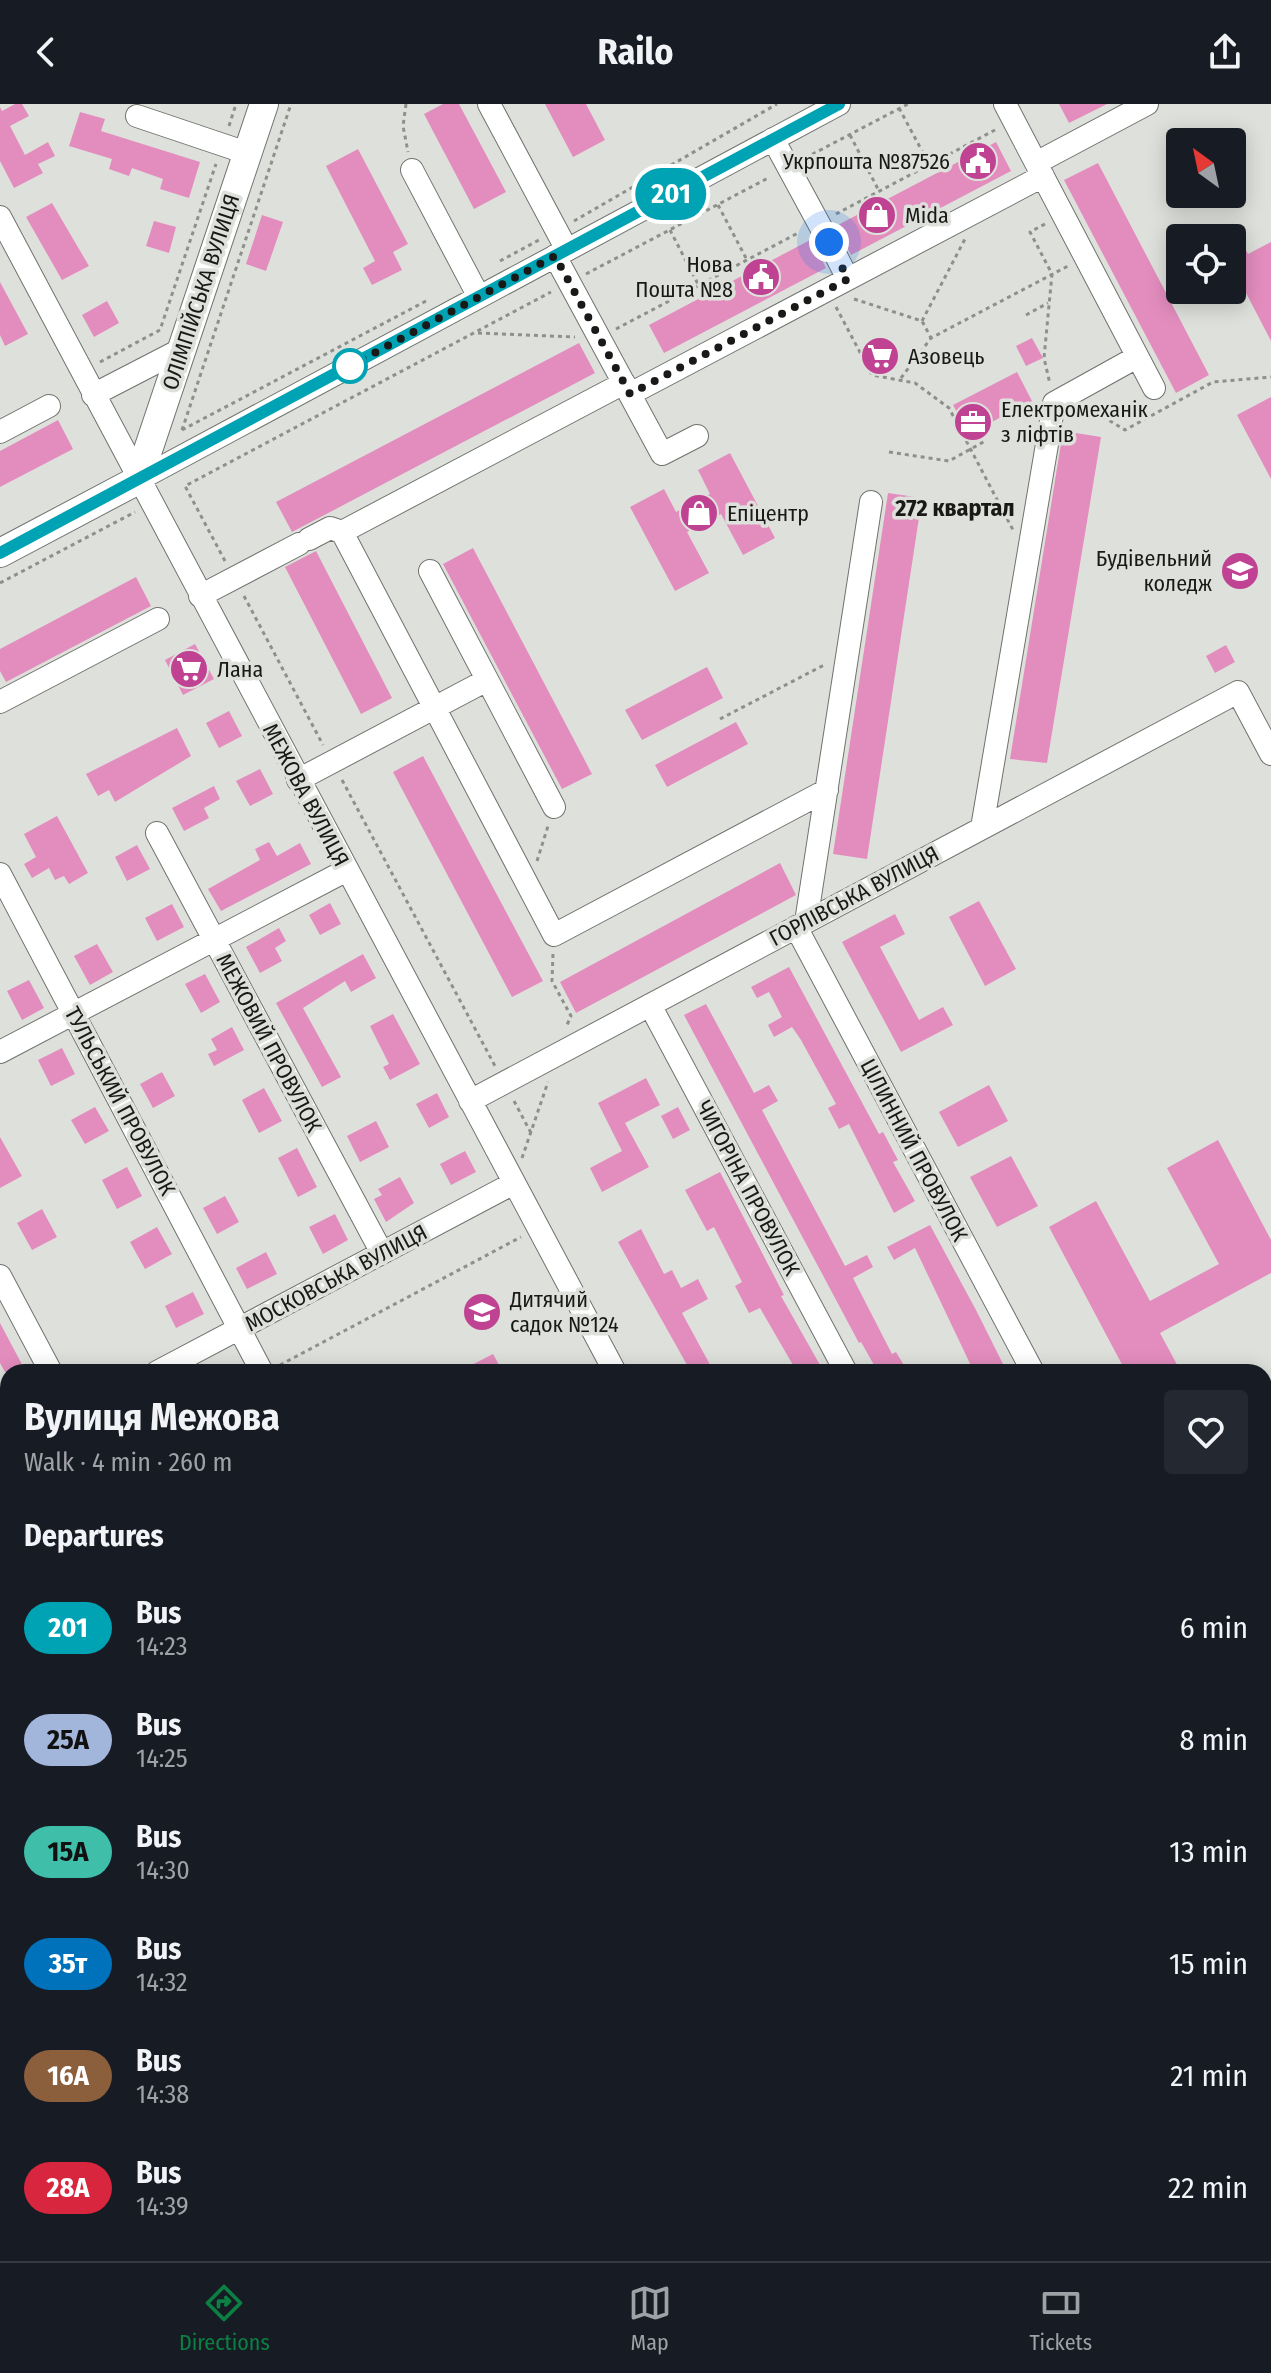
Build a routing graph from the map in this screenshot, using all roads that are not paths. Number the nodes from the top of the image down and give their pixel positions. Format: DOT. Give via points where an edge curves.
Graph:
graph roads {
  1 [pos="264,104"];
  2 [pos="489,104"];
  3 [pos="839,104"];
  4 [pos="1005,104"];
  5 [pos="1147,104"];
  6 [pos="137,116"];
  7 [pos="773,139"];
  8 [pos="235,149"];
  9 [pos="412,170"];
  10 [pos="1039,170"];
  11 [pos="0,217"];
  12 [pos="559,245"];
  13 [pos="10,259"];
  14 [pos="848,279"];
  15 [pos="474,288"];
  16 [pos="182,349"];
  17 [pos="1137,357"];
  18 [pos="627,388"];
  19 [pos="1154,388"];
  20 [pos="93,395"];
  21 [pos="49,406"];
  22 [pos="0,432"];
  23 [pos="697,436"];
  24 [pos="138,480"];
  25 [pos="871,502"];
  26 [pos="342,532"];
  27 [pos="0,553"];
  28 [pos="430,571"];
  29 [pos="200,596"];
  30 [pos="158,619"];
  31 [pos="487,680"];
  32 [pos="0,702"];
  33 [pos="435,708"];
  34 [pos="1271,754"];
  35 [pos="298,780"];
  36 [pos="827,790"];
  37 [pos="554,807"];
  38 [pos="982,828"];
  39 [pos="157,833"];
  40 [pos="347,870"];
  41 [pos="0,874"];
  42 [pos="801,925"];
  43 [pos="214,940"];
  44 [pos="650,1005"];
  45 [pos="74,1014"];
  46 [pos="0,1052"];
  47 [pos="470,1101"];
  48 [pos="514,1183"];
  49 [pos="382,1253"];
  50 [pos="0,1276"];
  51 [pos="240,1328"];
  52 [pos="47,1364"];
  53 [pos="172,1364"];
  54 [pos="268,1364"];
  55 [pos="611,1364"];
  56 [pos="842,1364"];
  57 [pos="1029,1364"];
  1 -- 8 [label="main road, ОЛІМПІЙСЬКА ВУЛИЦЯ"];
  2 -- 12 [label="street"];
  3 -- 7 [label="street"];
  4 -- 10 [label="street"];
  5 -- 10 [label="street"];
  6 -- 8 [label="street"];
  7 -- 12 [label="street"];
  7 -- 14 [label="street"];
  8 -- 16 [label="main road, ОЛІМПІЙСЬКА ВУЛИЦЯ"];
  9 -- 15 [label="street"];
  10 -- 14 [label="street" via="981,209"];
  10 -- 17 [label="street"];
  11 -- 13 [label="street, МЕЖОВА ВУЛИЦЯ"];
  12 -- 15 [label="street"];
  12 -- 18 [label="street" via="570,282"];
  13 -- 20 [label="street, МЕЖОВА ВУЛИЦЯ"];
  14 -- 18 [label="street"];
  15 -- 24 [label="street"];
  16 -- 20 [label="street"];
  16 -- 24 [label="main road, ОЛІМПІЙСЬКА ВУЛИЦЯ"];
  17 -- 19 [label="street"];
  17 -- 38 [label="street" via="1061,399"];
  18 -- 23 [label="street" via="662,454"];
  18 -- 26 [label="street"];
  20 -- 24 [label="street, МЕЖОВА ВУЛИЦЯ"];
  21 -- 22 [label="street"];
  24 -- 27 [label="main road"];
  24 -- 29 [label="street, МЕЖОВА ВУЛИЦЯ"];
  25 -- 36 [label="street"];
  26 -- 29 [label="street" via="330,528"];
  26 -- 33 [label="street"];
  28 -- 31 [label="street"];
  29 -- 35 [label="street, МЕЖОВА ВУЛИЦЯ"];
  30 -- 32 [label="street"];
  31 -- 33 [label="street"];
  31 -- 37 [label="street"];
  33 -- 35 [label="street"];
  33 -- 36 [label="street" via="554,935"];
  34 -- 38 [label="street, ГОРЛІВСЬКА ВУЛИЦЯ" via="1238,692"];
  35 -- 40 [label="street, МЕЖОВА ВУЛИЦЯ"];
  36 -- 42 [label="street"];
  38 -- 42 [label="street, ГОРЛІВСЬКА ВУЛИЦЯ"];
  39 -- 43 [label="street, МЕЖОВИЙ ПРОВУЛОК"];
  40 -- 43 [label="street"];
  40 -- 47 [label="street, МЕЖОВА ВУЛИЦЯ"];
  41 -- 45 [label="street, ТУЛЬСЬКИЙ ПРОВУЛОК"];
  42 -- 44 [label="street, ГОРЛІВСЬКА ВУЛИЦЯ"];
  42 -- 57 [label="street, ЦІЛИННИЙ ПРОВУЛОК"];
  43 -- 45 [label="street"];
  43 -- 49 [label="street, МЕЖОВИЙ ПРОВУЛОК"];
  44 -- 47 [label="street, ГОРЛІВСЬКА ВУЛИЦЯ"];
  44 -- 56 [label="street, ЧИГОРІНА ПРОВУЛОК"];
  45 -- 46 [label="street"];
  45 -- 51 [label="street, ТУЛЬСЬКИЙ ПРОВУЛОК"];
  47 -- 48 [label="street, МЕЖОВА ВУЛИЦЯ"];
  48 -- 49 [label="street, МОСКОВСЬКА ВУЛИЦЯ"];
  48 -- 55 [label="street, МЕЖОВА ВУЛИЦЯ"];
  49 -- 51 [label="street, МОСКОВСЬКА ВУЛИЦЯ"];
  50 -- 52 [label="street"];
  51 -- 53 [label="street, МОСКОВСЬКА ВУЛИЦЯ"];
  51 -- 54 [label="street, ТУЛЬСЬКИЙ ПРОВУЛОК"];
}
